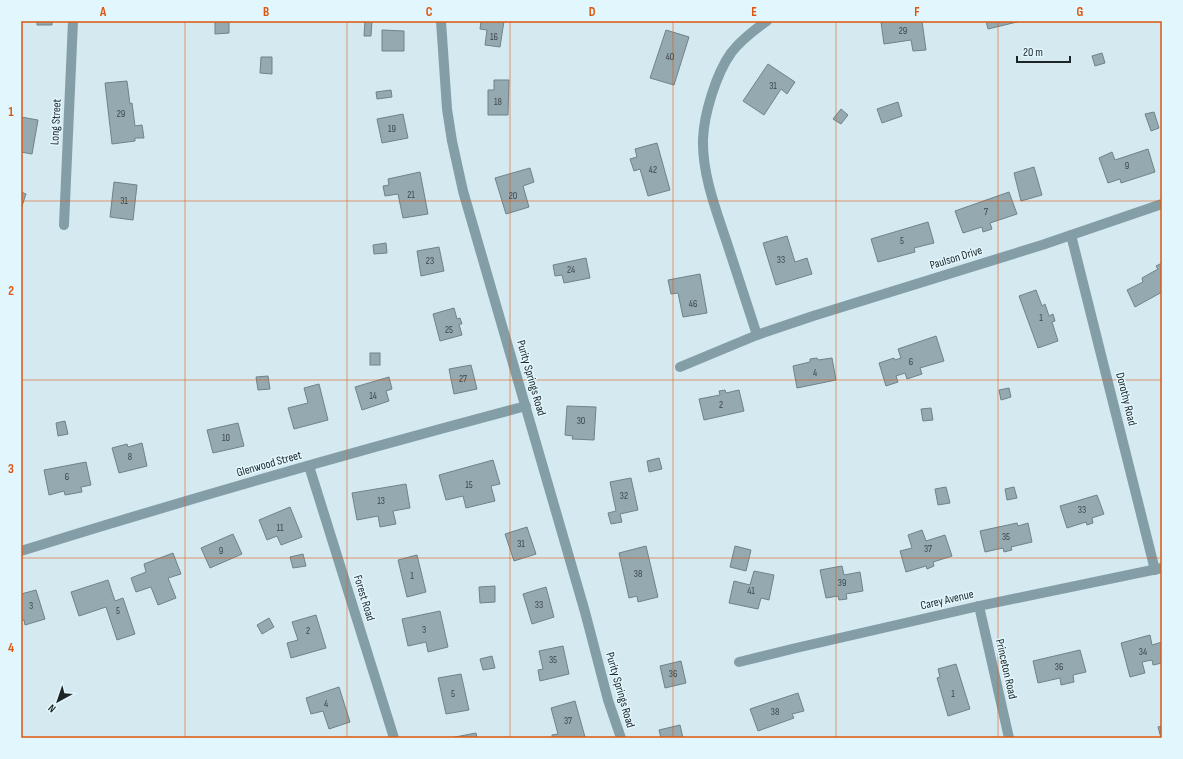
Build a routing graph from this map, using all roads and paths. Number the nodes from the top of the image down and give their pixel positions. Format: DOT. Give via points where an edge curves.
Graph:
graph roads {
  1 [pos="73,21"];
  2 [pos="440,21"];
  3 [pos="767,21"];
  4 [pos="1162,204"];
  5 [pos="64,225"];
  6 [pos="1071,235"];
  7 [pos="757,335"];
  8 [pos="680,367"];
  9 [pos="526,406"];
  10 [pos="309,466"];
  11 [pos="21,551"];
  12 [pos="1158,569"];
  13 [pos="979,606"];
  14 [pos="739,662"];
  15 [pos="394,738"];
  16 [pos="620,738"];
  17 [pos="1009,738"];
  1 -- 5 [label="street, Long Street"];
  2 -- 9 [label="street, Purity Springs Road" via="447,109 457,166"];
  3 -- 7 [label="street" via="756,28 731,54 716,81 707,111 703,139 705,171 712,197"];
  4 -- 6 [label="street, Paulson Drive"];
  6 -- 7 [label="street, Paulson Drive"];
  6 -- 12 [label="street, Dorothy Road"];
  7 -- 8 [label="street, Paulson Drive"];
  9 -- 10 [label="street, Glenwood Street"];
  9 -- 16 [label="street, Purity Springs Road"];
  10 -- 11 [label="street, Glenwood Street"];
  10 -- 15 [label="street, Forest Road"];
  12 -- 13 [label="street, Carey Avenue"];
  13 -- 14 [label="street, Carey Avenue"];
  13 -- 17 [label="street, Princeton Road"];
}
